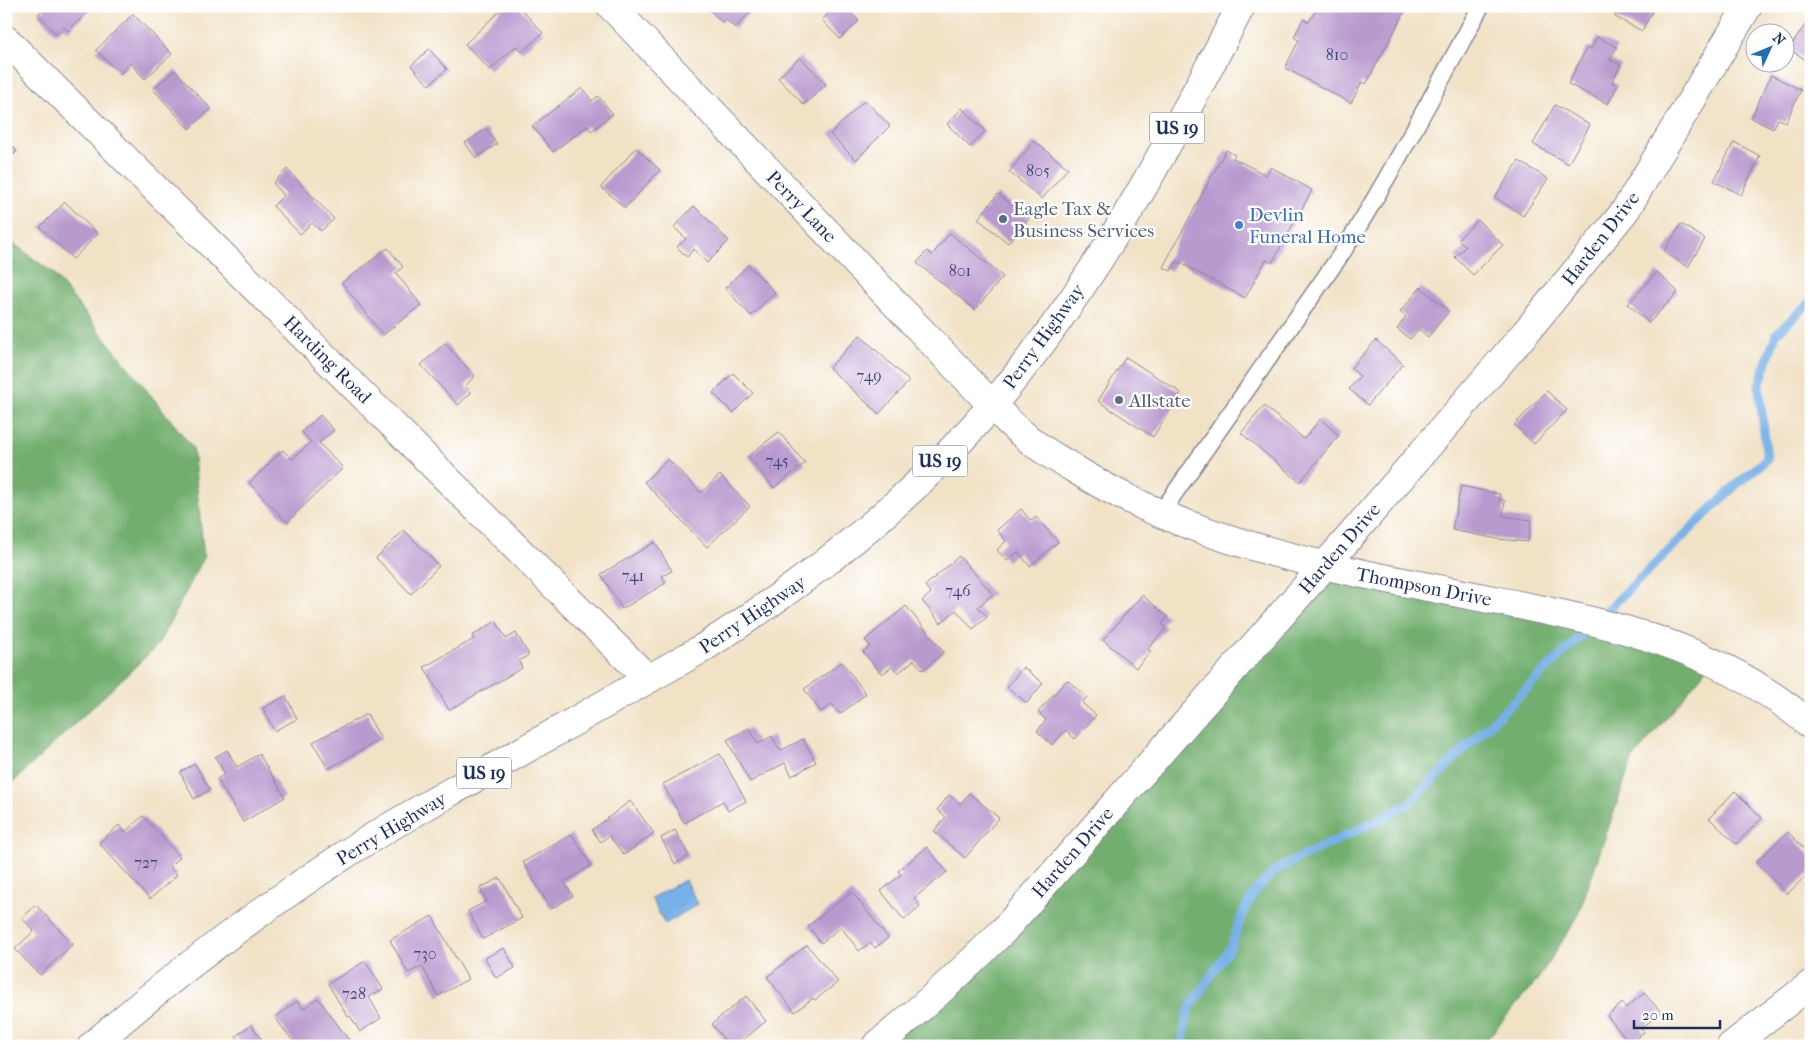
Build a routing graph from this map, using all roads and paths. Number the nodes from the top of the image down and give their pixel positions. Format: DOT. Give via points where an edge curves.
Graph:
graph roads {
  1 [pos="611,6"];
  2 [pos="1242,6"];
  3 [pos="1480,6"];
  4 [pos="1748,6"];
  5 [pos="6,40"];
  6 [pos="992,405"];
  7 [pos="1160,514"];
  8 [pos="1324,566"];
  9 [pos="648,679"];
  10 [pos="1811,725"];
  11 [pos="1811,984"];
  12 [pos="92,1046"];
  13 [pos="876,1046"];
  14 [pos="1731,1046"];
  1 -- 6 [label="street, Perry Lane"];
  2 -- 6 [label="street, Perry Highway / US 19" via="1162,156 1105,250 1047,334"];
  3 -- 7 [label="lane" via="1398,160 1347,245"];
  4 -- 8 [label="street, Harden Drive" via="1626,211"];
  5 -- 9 [label="street, Harding Road"];
  6 -- 7 [label="street, Thompson Drive" via="1034,444 1124,498"];
  6 -- 9 [label="street, Perry Highway / US 19" via="929,472 837,554 745,621"];
  7 -- 8 [label="street, Thompson Drive" via="1239,542"];
  8 -- 10 [label="street, Thompson Drive" via="1645,635 1713,661 1773,696"];
  8 -- 13 [label="street, Harden Drive" via="1004,930 930,1001"];
  9 -- 12 [label="street, Perry Highway / US 19" via="353,850 221,941"];
  11 -- 14 [label="street"];
}
